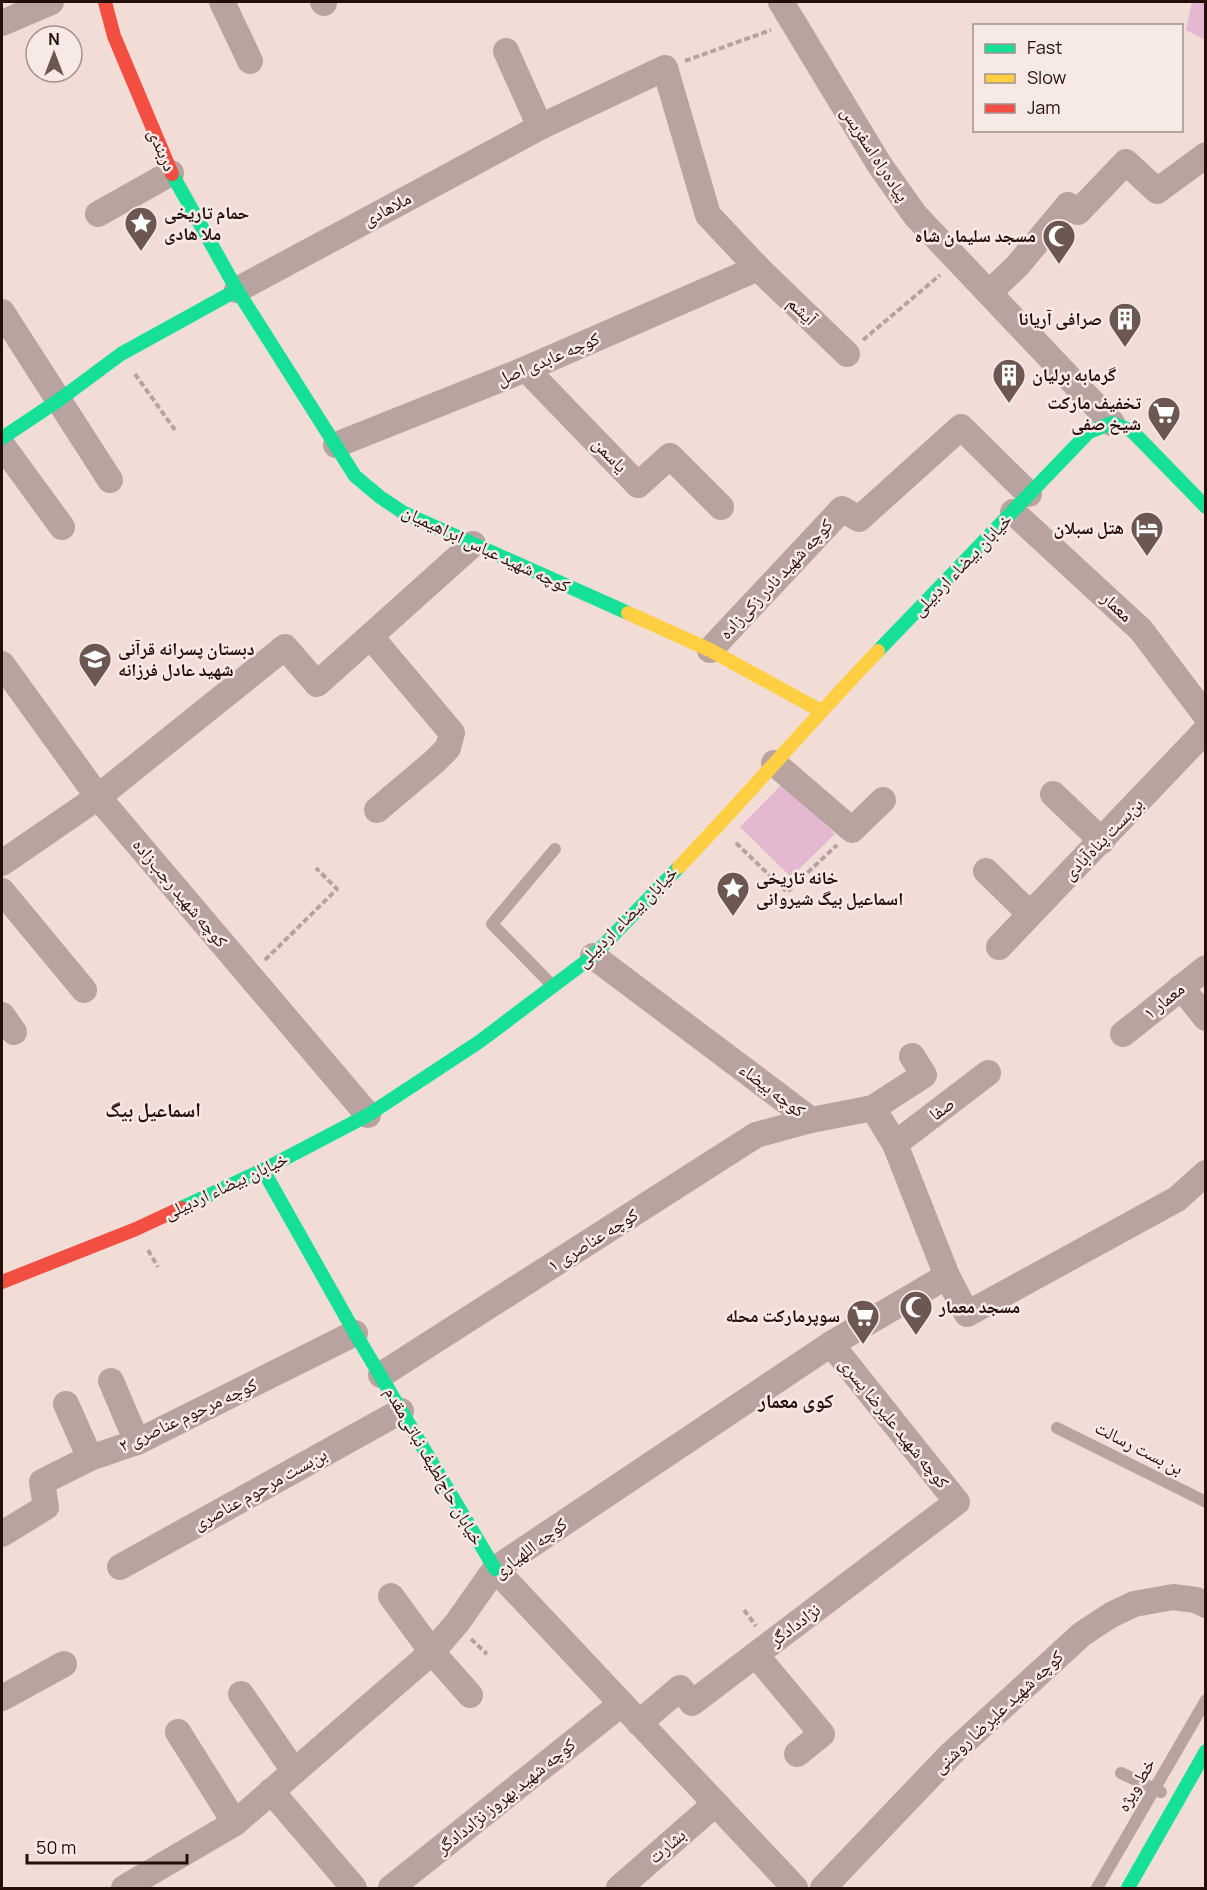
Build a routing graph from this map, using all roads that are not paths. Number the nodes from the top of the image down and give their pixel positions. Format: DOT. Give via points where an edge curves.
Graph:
graph roads {
  1 [pos="51,2"];
  2 [pos="105,2"];
  3 [pos="222,2"];
  4 [pos="15,12"];
  5 [pos="788,12"];
  6 [pos="506,51"];
  7 [pos="250,61"];
  8 [pos="648,68"];
  9 [pos="540,127"];
  10 [pos="1206,154"];
  11 [pos="171,173"];
  12 [pos="98,214"];
  13 [pos="758,268"];
  14 [pos="237,290"];
  15 [pos="989,293"];
  16 [pos="2,312"];
  17 [pos="847,354"];
  18 [pos="526,369"];
  19 [pos="59,400"];
  20 [pos="1112,423"];
  21 [pos="2,438"];
  22 [pos="2,445"];
  23 [pos="336,446"];
  24 [pos="110,480"];
  25 [pos="1021,503"];
  26 [pos="721,507"];
  27 [pos="1206,507"];
  28 [pos="62,527"];
  29 [pos="472,544"];
  30 [pos="371,637"];
  31 [pos="710,650"];
  32 [pos="2,664"];
  33 [pos="821,711"];
  34 [pos="1206,716"];
  35 [pos="1206,730"];
  36 [pos="774,763"];
  37 [pos="1053,794"];
  38 [pos="98,797"];
  39 [pos="883,800"];
  40 [pos="377,810"];
  41 [pos="1102,841"];
  42 [pos="555,849"];
  43 [pos="2,863"];
  44 [pos="986,871"];
  45 [pos="2,891"];
  46 [pos="1030,914"];
  47 [pos="999,946"];
  48 [pos="593,956"];
  49 [pos="1206,968"];
  50 [pos="553,986"];
  51 [pos="1181,987"];
  52 [pos="84,990"];
  53 [pos="1206,1018"];
  54 [pos="1123,1034"];
  55 [pos="912,1056"];
  56 [pos="988,1073"];
  57 [pos="873,1108"];
  58 [pos="368,1115"];
  59 [pos="812,1120"];
  60 [pos="895,1144"];
  61 [pos="263,1170"];
  62 [pos="1206,1173"];
  63 [pos="947,1276"];
  64 [pos="2,1282"];
  65 [pos="355,1333"];
  66 [pos="831,1344"];
  67 [pos="381,1375"];
  68 [pos="111,1381"];
  69 [pos="66,1404"];
  70 [pos="401,1411"];
  71 [pos="1057,1428"];
  72 [pos="137,1442"];
  73 [pos="90,1458"];
  74 [pos="957,1502"];
  75 [pos="1206,1502"];
  76 [pos="2,1534"];
  77 [pos="120,1567"];
  78 [pos="495,1569"];
  79 [pos="391,1596"];
  80 [pos="1206,1605"];
  81 [pos="432,1652"];
  82 [pos="756,1656"];
  83 [pos="64,1664"];
  84 [pos="241,1694"];
  85 [pos="470,1695"];
  86 [pos="2,1698"];
  87 [pos="1206,1700"];
  88 [pos="621,1704"];
  89 [pos="639,1723"];
  90 [pos="178,1732"];
  91 [pos="1206,1751"];
  92 [pos="797,1754"];
  93 [pos="294,1771"];
  94 [pos="1121,1773"];
  95 [pos="1154,1789"];
  96 [pos="272,1791"];
  97 [pos="1178,1800"];
  98 [pos="715,1804"];
  99 [pos="235,1823"];
  100 [pos="124,1888"];
  101 [pos="354,1888"];
  102 [pos="391,1888"];
  103 [pos="619,1888"];
  104 [pos="795,1888"];
  105 [pos="823,1888"];
  106 [pos="1097,1888"];
  107 [pos="1128,1888"];
  1 -- 4 [label="street"];
  2 -- 11 [label="street, دربندی" via="114,36"];
  3 -- 7 [label="street"];
  5 -- 15 [label="street, پیاده‌راه اسفریس" via="915,215"];
  6 -- 9 [label="street"];
  8 -- 9 [label="street, ملاهادی"];
  8 -- 13 [label="street, آیشم" via="708,215"];
  9 -- 14 [label="street, ملاهادی"];
  10 -- 15 [label="street" via="1157,191 1126,162 1078,212 1068,205"];
  11 -- 12 [label="street"];
  11 -- 14 [label="street, دربندی"];
  13 -- 17 [label="street, آیشم"];
  13 -- 18 [label="street, کوچه عابدی اصل"];
  14 -- 19 [label="street, ملاهادی" via="121,354"];
  14 -- 23 [label="street, کوچه شهید عباس ابراهیمیان"];
  15 -- 20 [label="street, پیاده‌راه اسفریس"];
  16 -- 19 [label="street"];
  18 -- 23 [label="street, کوچه عابدی اصل"];
  18 -- 26 [label="street, یاسمن" via="638,485 670,456"];
  19 -- 21 [label="street, ملاهادی"];
  19 -- 24 [label="street"];
  20 -- 25 [label="street, خیابان بیضاء اردبیلی" via="1089,432"];
  20 -- 27 [label="street" via="1132,431"];
  22 -- 28 [label="street"];
  23 -- 29 [label="street, کوچه شهید عباس ابراهیمیان" via="355,476 380,497 404,513"];
  25 -- 31 [label="street, کوچه شهید نادر زکی‌زاده" via="961,427 860,519 842,509"];
  25 -- 33 [label="street, خیابان بیضاء اردبیلی"];
  25 -- 34 [label="street, معمار" via="1141,630"];
  29 -- 30 [label="street"];
  29 -- 31 [label="street, کوچه شهید عباس ابراهیمیان"];
  30 -- 38 [label="street" via="318,684 285,647"];
  30 -- 40 [label="street" via="452,733 447,748 435,761"];
  31 -- 33 [label="street, کوچه شهید عباس ابراهیمیان"];
  32 -- 38 [label="street, کوچه شهید رجب‌زاده"];
  33 -- 36 [label="street, خیابان بیضاء اردبیلی"];
  35 -- 41 [label="street, بن‌بست پناه‌آبادی"];
  36 -- 39 [label="street" via="852,830"];
  36 -- 48 [label="street, خیابان بیضاء اردبیلی"];
  37 -- 41 [label="street"];
  38 -- 43 [label="street"];
  38 -- 58 [label="street, کوچه شهید رجب‌زاده"];
  41 -- 46 [label="street, بن‌بست پناه‌آبادی"];
  42 -- 50 [label="lane" via="492,924"];
  44 -- 46 [label="street"];
  45 -- 52 [label="street"];
  46 -- 47 [label="street, بن‌بست پناه‌آبادی"];
  48 -- 50 [label="street, خیابان بیضاء اردبیلی"];
  48 -- 59 [label="street, کوچه بیضاء"];
  49 -- 51 [label="street, معمار ۱"];
  50 -- 58 [label="street, خیابان بیضاء اردبیلی" via="479,1042"];
  51 -- 53 [label="street"];
  51 -- 54 [label="street, معمار ۱"];
  55 -- 57 [label="street" via="924,1075"];
  56 -- 60 [label="street, صفا"];
  57 -- 59 [label="street, کوچه بیضاء"];
  57 -- 60 [label="street"];
  58 -- 61 [label="street, خیابان بیضاء اردبیلی"];
  59 -- 67 [label="street, کوچه عناصری ۱" via="756,1135"];
  60 -- 63 [label="street"];
  61 -- 64 [label="street, خیابان بیضاء اردبیلی" via="136,1228"];
  61 -- 65 [label="street, خیابان حاج‌لطیف نباتی‌مقدم"];
  62 -- 63 [label="street" via="1177,1199 967,1314"];
  63 -- 66 [label="street, کوچه اللهیاری"];
  65 -- 67 [label="street, خیابان حاج‌لطیف نباتی‌مقدم"];
  65 -- 72 [label="street, کوچه مرحوم عناصری ۲"];
  66 -- 74 [label="street, کوچه شهید علیرضا یسری"];
  66 -- 78 [label="street, کوچه اللهیاری"];
  67 -- 70 [label="street, خیابان حاج‌لطیف نباتی‌مقدم"];
  68 -- 72 [label="street"];
  69 -- 73 [label="street"];
  70 -- 77 [label="street, بن‌بست مرحوم عناصری"];
  70 -- 78 [label="street, خیابان حاج‌لطیف نباتی‌مقدم"];
  71 -- 75 [label="lane, بن بست رسالت"];
  72 -- 73 [label="street, کوچه مرحوم عناصری ۲"];
  73 -- 76 [label="street, کوچه مرحوم عناصری ۲" via="42,1482 46,1507"];
  74 -- 82 [label="street, نژاددادگر"];
  78 -- 81 [label="street, کوچه اللهیاری"];
  78 -- 88 [label="street, خیابان حاج‌لطیف نباتی‌مقدم"];
  79 -- 81 [label="street"];
  80 -- 105 [label="street, کوچه شهید علیرضا روشنی" via="1173,1597 1134,1604 1082,1634 951,1754"];
  81 -- 85 [label="street"];
  81 -- 93 [label="street, کوچه اللهیاری"];
  82 -- 89 [label="street, نژاددادگر" via="692,1703 680,1688"];
  82 -- 92 [label="street" via="822,1734"];
  83 -- 86 [label="street"];
  84 -- 93 [label="street"];
  87 -- 95 [label="lane, خط ویژه"];
  88 -- 89 [label="street, خیابان حاج‌لطیف نباتی‌مقدم"];
  88 -- 102 [label="street, کوچه شهید بهروز نژاددادگر"];
  89 -- 98 [label="street, خیابان حاج‌لطیف نباتی‌مقدم"];
  90 -- 99 [label="street"];
  91 -- 97 [label="street"];
  93 -- 96 [label="street, کوچه اللهیاری"];
  94 -- 95 [label="lane"];
  95 -- 97 [label="lane"];
  95 -- 106 [label="lane, خط ویژه"];
  96 -- 99 [label="street, کوچه اللهیاری"];
  96 -- 101 [label="street"];
  97 -- 107 [label="street"];
  98 -- 103 [label="street, بشارت"];
  98 -- 104 [label="street, خیابان حاج‌لطیف نباتی‌مقدم"];
  99 -- 100 [label="street, کوچه اللهیاری"];
}
